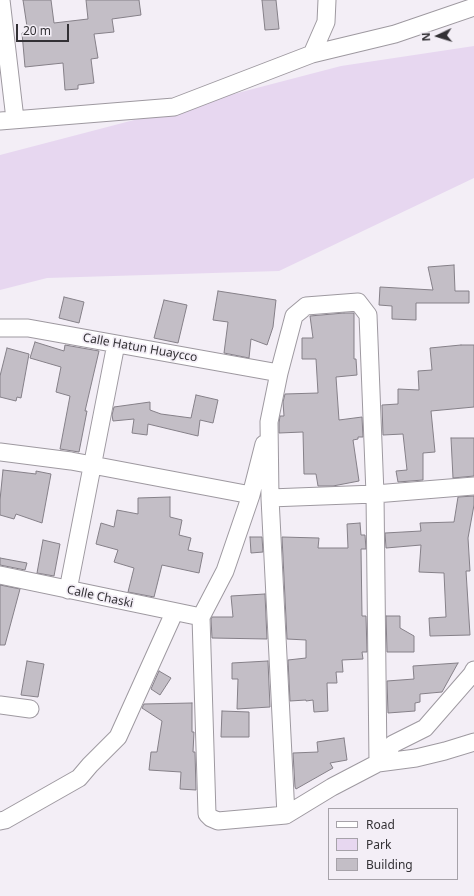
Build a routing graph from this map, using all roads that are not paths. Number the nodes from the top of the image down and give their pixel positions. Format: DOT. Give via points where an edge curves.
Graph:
graph roads {
  1 [pos="1,0"];
  2 [pos="327,0"];
  3 [pos="474,7"];
  4 [pos="312,54"];
  5 [pos="8,120"];
  6 [pos="0,328"];
  7 [pos="116,344"];
  8 [pos="279,373"];
  9 [pos="269,422"];
  10 [pos="0,452"];
  11 [pos="92,465"];
  12 [pos="474,486"];
  13 [pos="251,494"];
  14 [pos="375,494"];
  15 [pos="270,498"];
  16 [pos="0,575"];
  17 [pos="68,590"];
  18 [pos="174,613"];
  19 [pos="200,617"];
  20 [pos="474,670"];
  21 [pos="0,705"];
  22 [pos="30,709"];
  23 [pos="474,742"];
  24 [pos="378,762"];
  25 [pos="286,815"];
  26 [pos="0,821"];
  1 -- 5 [label="street"];
  2 -- 4 [label="street" via="326,22"];
  3 -- 4 [label="street" via="395,34"];
  4 -- 5 [label="street" via="174,107"];
  6 -- 7 [label="street, Calle Hatun Huaycco" via="28,328"];
  7 -- 8 [label="street, Calle Hatun Huaycco"];
  7 -- 11 [label="street"];
  8 -- 9 [label="street"];
  8 -- 14 [label="street" via="294,316 300,310 306,306 358,302 368,315"];
  9 -- 13 [label="street"];
  9 -- 15 [label="street"];
  10 -- 11 [label="street"];
  11 -- 13 [label="street"];
  11 -- 17 [label="street"];
  12 -- 14 [label="street"];
  13 -- 19 [label="street" via="225,571"];
  14 -- 15 [label="street"];
  14 -- 24 [label="street"];
  15 -- 25 [label="street"];
  16 -- 17 [label="street, Calle Chaski"];
  17 -- 18 [label="street, Calle Chaski"];
  18 -- 19 [label="street, Calle Chaski"];
  18 -- 26 [label="street" via="118,737 78,778"];
  19 -- 25 [label="street" via="207,814 218,821"];
  20 -- 24 [label="street" via="425,728 393,744"];
  21 -- 22 [label="street"];
  23 -- 24 [label="street" via="446,752"];
  24 -- 25 [label="street" via="332,786"];
}
